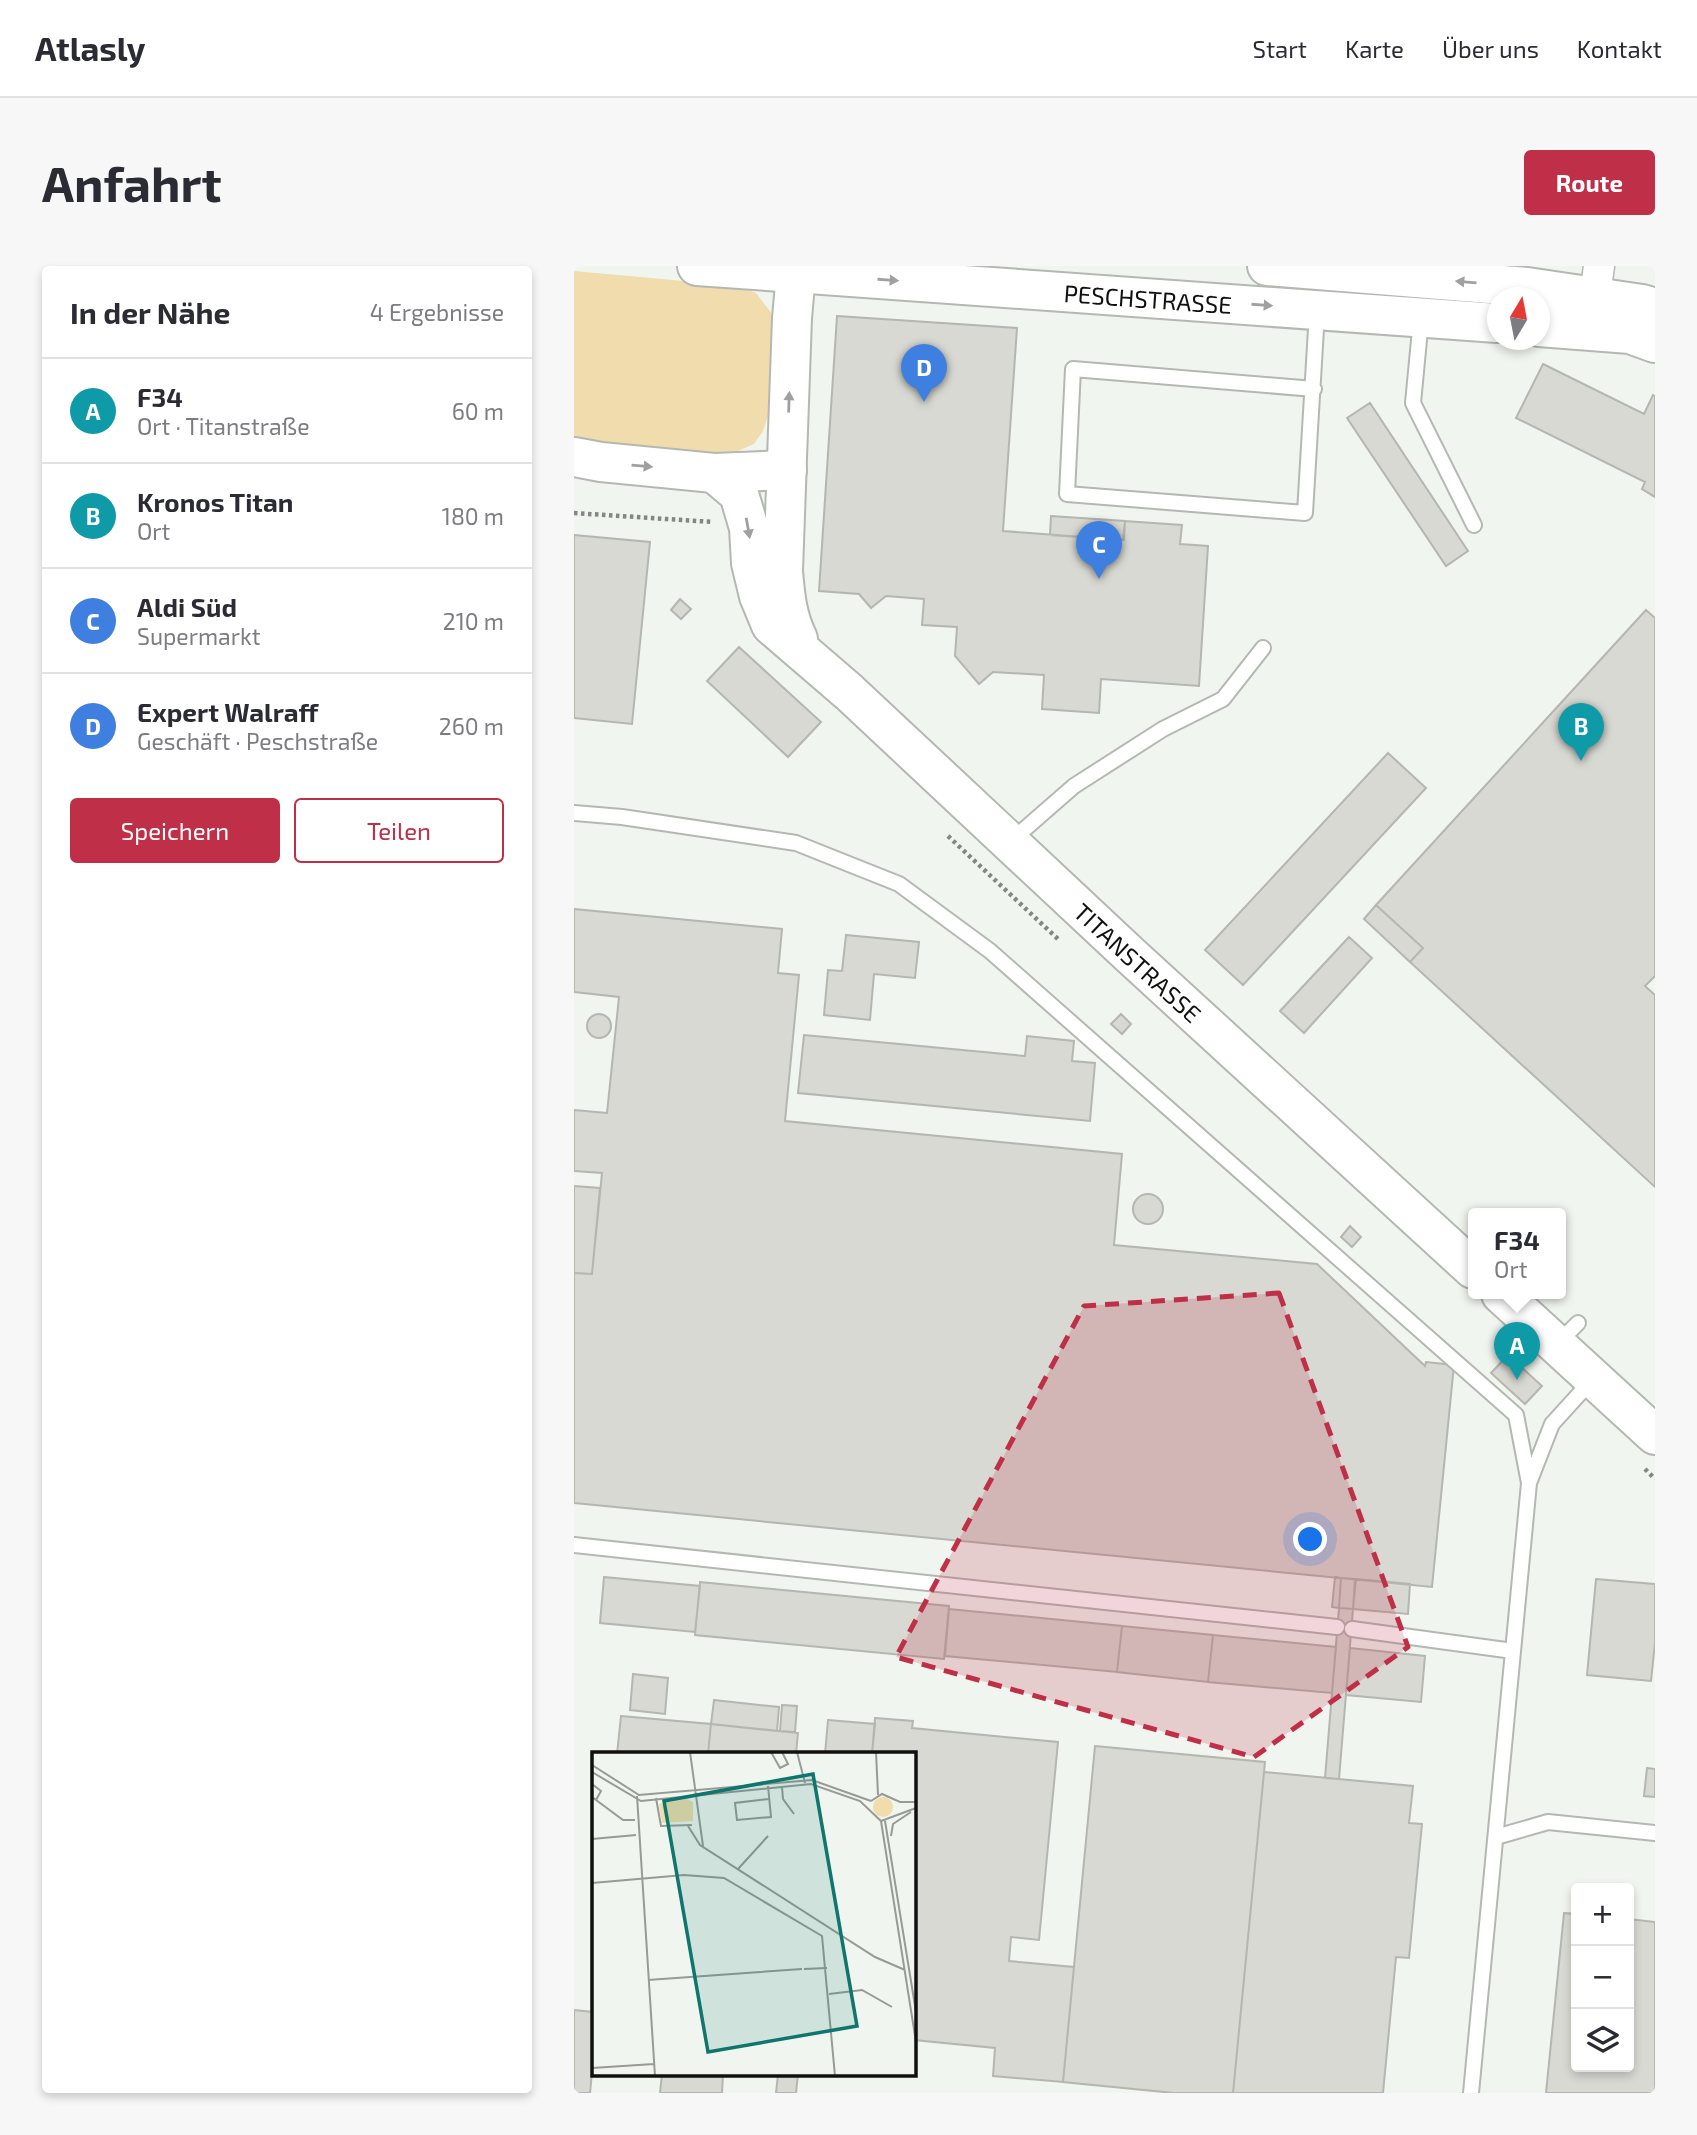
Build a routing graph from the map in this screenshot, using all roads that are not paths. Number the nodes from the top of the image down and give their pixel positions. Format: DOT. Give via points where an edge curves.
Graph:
graph roads {
  1 [pos="697,266"];
  2 [pos="1267,266"];
  3 [pos="796,269"];
  4 [pos="1330,291"];
  5 [pos="1595,298"];
  6 [pos="1655,308"];
  7 [pos="1422,317"];
  8 [pos="1550,321"];
  9 [pos="1487,322"];
  10 [pos="1655,343"];
  11 [pos="1314,389"];
  12 [pos="574,457"];
  13 [pos="787,470"];
  14 [pos="714,473"];
  15 [pos="1474,526"];
  16 [pos="1263,648"];
  17 [pos="805,653"];
  18 [pos="574,813"];
  19 [pos="1010,842"];
  20 [pos="1468,1264"];
  21 [pos="1509,1299"];
  22 [pos="1593,1379"];
  23 [pos="1655,1435"];
  24 [pos="1529,1483"];
  25 [pos="574,1545"];
  26 [pos="1513,1651"];
  27 [pos="1655,1833"];
  28 [pos="1496,1837"];
  29 [pos="1471,2093"];
  1 -- 3 [label="street, PESCHSTRASSE"];
  2 -- 4 [label="street, PESCHSTRASSE"];
  3 -- 4 [label="street, PESCHSTRASSE, one-way"];
  13 -- 3 [label="street, TITANSTRASSE, one-way"];
  5 -- 4 [label="street, PESCHSTRASSE, one-way" via="1527,286"];
  4 -- 7 [label="street, PESCHSTRASSE"];
  4 -- 11 [label="lane"];
  5 -- 6 [label="street, PESCHSTRASSE"];
  5 -- 8 [label="street, PESCHSTRASSE"];
  5 -- 10 [label="street, PESCHSTRASSE" via="1630,334"];
  7 -- 9 [label="street, PESCHSTRASSE"];
  7 -- 15 [label="lane" via="1413,403"];
  11 -- 11 [label="lane" via="1305,513 1067,494 1073,369"];
  12 -- 14 [label="street, one-way"];
  13 -- 14 [label="street"];
  13 -- 17 [label="street, TITANSTRASSE" via="786,606"];
  14 -- 17 [label="street, TITANSTRASSE, one-way" via="739,494 759,596 771,625"];
  16 -- 19 [label="lane" via="1223,699 1163,729 1074,786"];
  17 -- 19 [label="street, TITANSTRASSE"];
  18 -- 24 [label="lane" via="796,843 899,884 990,951 1516,1415"];
  19 -- 20 [label="street, TITANSTRASSE"];
  21 -- 22 [label="street" via="1567,1334"];
  22 -- 23 [label="street"];
  22 -- 24 [label="lane" via="1552,1424"];
  24 -- 26 [label="lane"];
  25 -- 26 [label="lane" via="1344,1628"];
  26 -- 28 [label="lane"];
  27 -- 28 [label="lane" via="1548,1822"];
  28 -- 29 [label="lane"];
}
